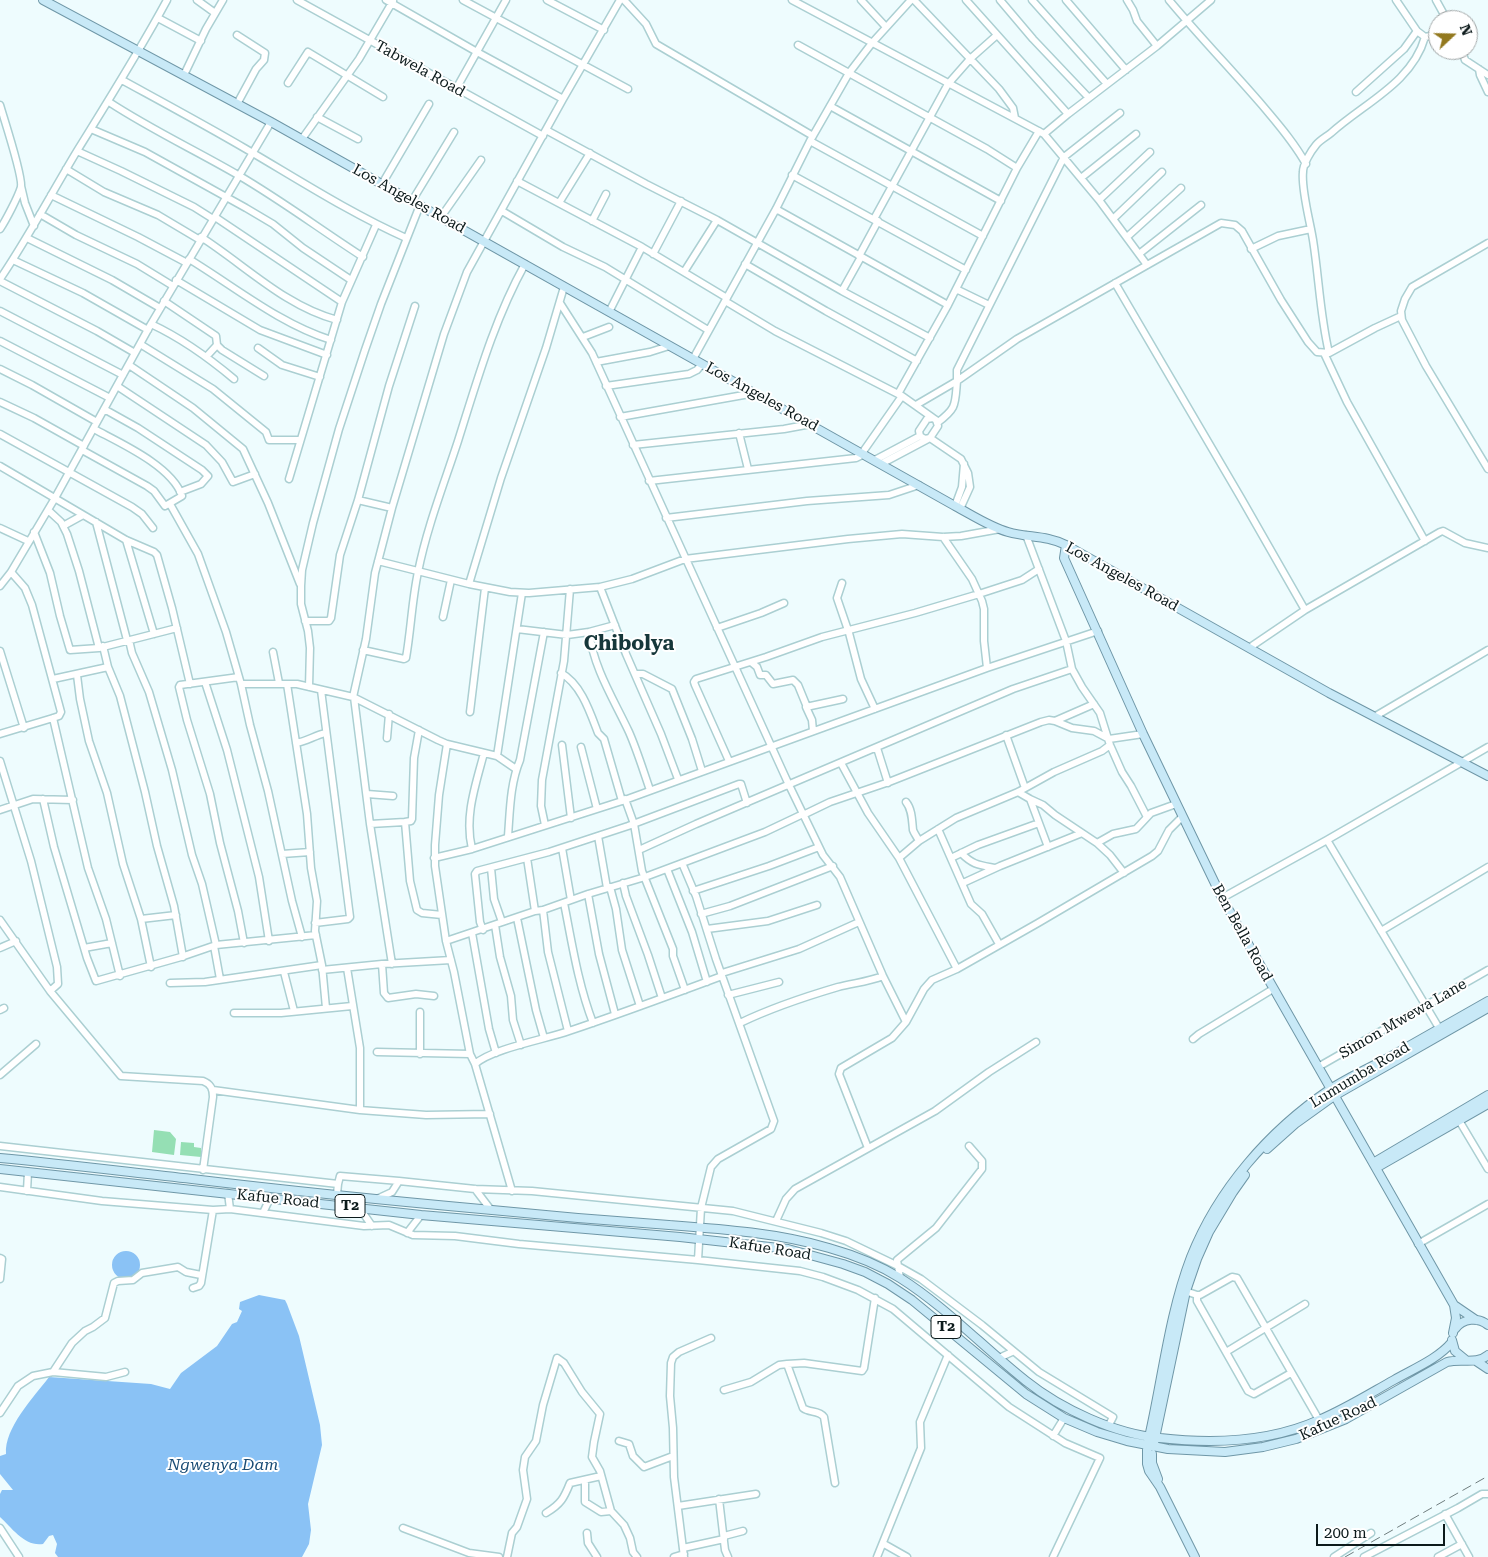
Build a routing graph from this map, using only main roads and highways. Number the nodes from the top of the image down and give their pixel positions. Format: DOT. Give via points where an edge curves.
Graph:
graph roads {
  1 [pos="48,1"];
  2 [pos="1066,546"];
  3 [pos="1488,776"];
  4 [pos="1488,1000"];
  5 [pos="1488,1008"];
  6 [pos="1333,1092"];
  7 [pos="1488,1095"];
  8 [pos="1488,1104"];
  9 [pos="1457,1117"];
  10 [pos="0,1158"];
  11 [pos="1374,1166"];
  12 [pos="0,1169"];
  13 [pos="1454,1305"];
  14 [pos="1484,1321"];
  15 [pos="1453,1333"];
  16 [pos="1452,1342"];
  17 [pos="1488,1355"];
  18 [pos="1472,1361"];
  19 [pos="1488,1369"];
  20 [pos="1154,1425"];
  21 [pos="1130,1432"];
  22 [pos="1152,1437"];
  23 [pos="1169,1439"];
  24 [pos="1150,1446"];
  25 [pos="1195,1557"];
  1 -- 2 [label="main road, Los Angeles Road" via="484,240 958,507 1000,529 1045,537"];
  2 -- 3 [label="main road, Los Angeles Road" via="1374,717"];
  2 -- 6 [label="main road, Ben Bella Road" via="1064,558 1182,817 1222,898"];
  4 -- 6 [label="main road, Lumumba Road"];
  5 -- 6 [label="main road, Lumumba Road"];
  6 -- 11 [label="main road, Ben Bella Road"];
  6 -- 20 [label="main road, Lumumba Road" via="1290,1120 1271,1138 1233,1182 1204,1230 1191,1258"];
  7 -- 9 [label="main road"];
  8 -- 9 [label="main road"];
  9 -- 11 [label="main road"];
  10 -- 21 [label="main road, Kafue Road / T2" via="491,1210 700,1227 790,1239 861,1259 900,1278 936,1304 1028,1383 1093,1420"];
  11 -- 13 [label="main road, Ben Bella Road"];
  12 -- 24 [label="main road, Kafue Road / T2" via="421,1215 788,1249 843,1264 888,1284 1026,1394 1064,1418 1097,1432"];
  13 -- 14 [label="main road, Ben Bella Road"];
  13 -- 15 [label="main road"];
  14 -- 15 [label="main road" via="1462,1322"];
  15 -- 16 [label="main road"];
  16 -- 18 [label="main road" via="1457,1354"];
  16 -- 23 [label="main road, Kafue Road / T2" via="1446,1350 1425,1363 1319,1420 1293,1429 1233,1440"];
  17 -- 18 [label="main road"];
  18 -- 19 [label="main road"];
  18 -- 24 [label="main road, Kafue Road / T2" via="1452,1360 1346,1419 1296,1439 1225,1452"];
  20 -- 21 [label="main road"];
  20 -- 22 [label="main road, Lumumba Road"];
  20 -- 23 [label="main road"];
  21 -- 22 [label="main road, Kafue Road / T2"];
  22 -- 23 [label="main road, Kafue Road / T2"];
  22 -- 24 [label="main road, Lumumba Road"];
  24 -- 25 [label="main road, Lumumba Road" via="1148,1471 1160,1487"];
}
